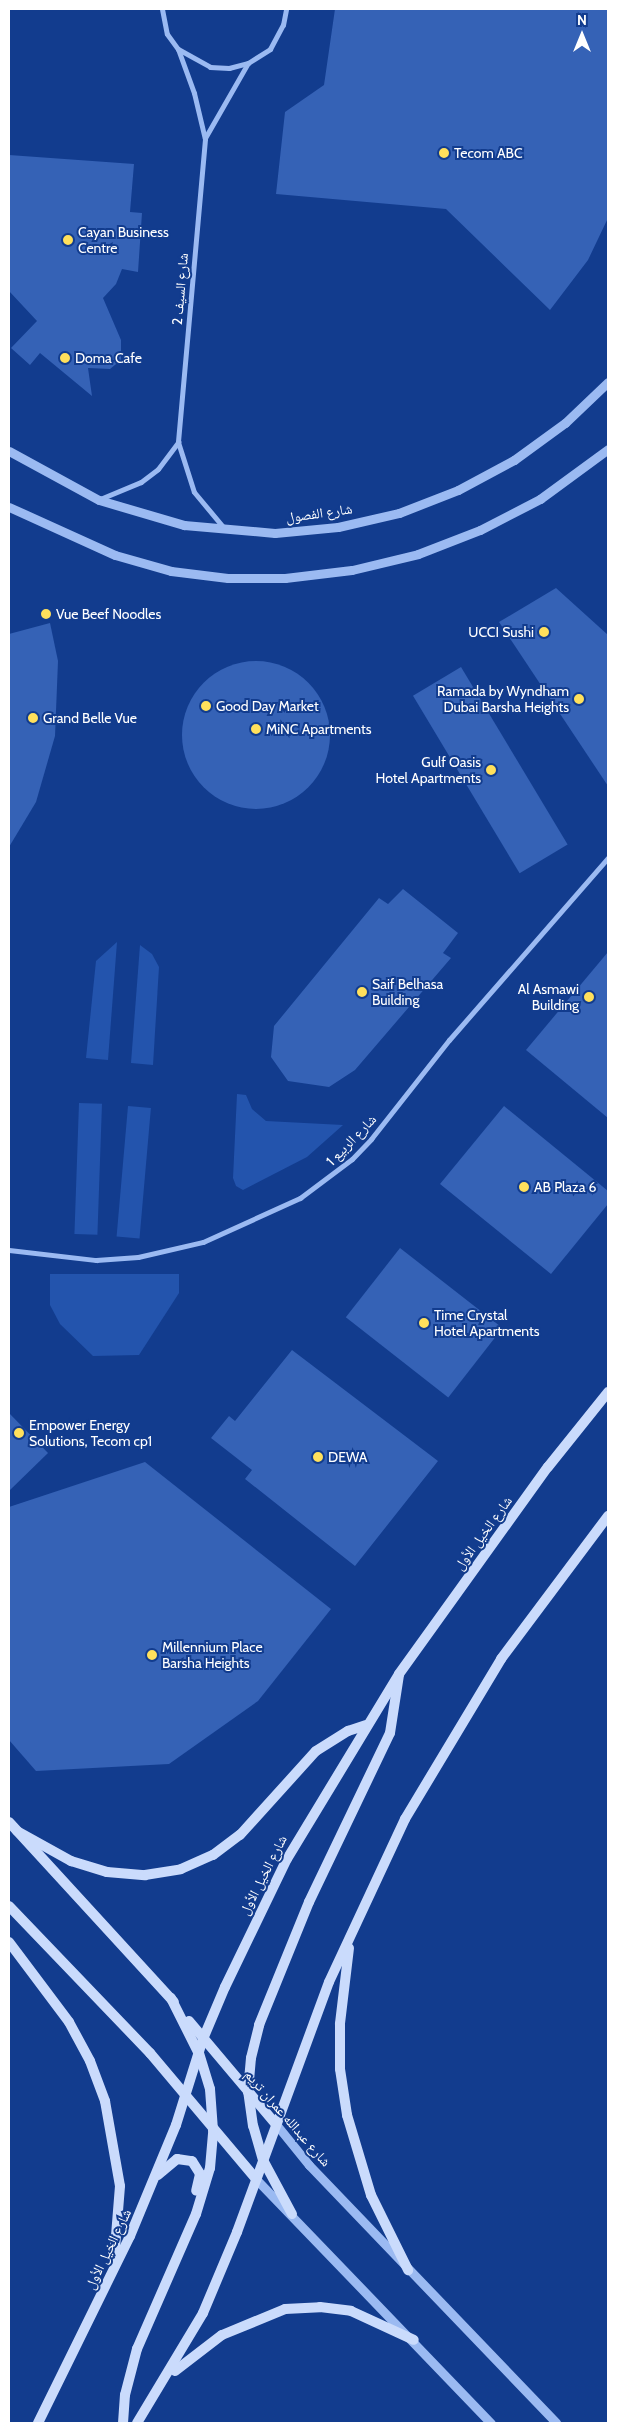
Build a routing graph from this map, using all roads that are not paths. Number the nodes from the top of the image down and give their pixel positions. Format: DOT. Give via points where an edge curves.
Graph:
graph roads {
  1 [pos="162,9"];
  2 [pos="286,9"];
  3 [pos="178,48"];
  4 [pos="248,63"];
  5 [pos="204,139"];
  6 [pos="608,382"];
  7 [pos="178,442"];
  8 [pos="608,449"];
  9 [pos="9,451"];
  10 [pos="99,500"];
  11 [pos="9,507"];
  12 [pos="228,531"];
  13 [pos="608,858"];
  14 [pos="9,1250"];
  15 [pos="608,1392"];
  16 [pos="608,1516"];
  17 [pos="399,1674"];
  18 [pos="366,1725"];
  19 [pos="9,1822"];
  20 [pos="17,1832"];
  21 [pos="9,1906"];
  22 [pos="351,1934"];
  23 [pos="9,1942"];
  24 [pos="171,1998"];
  25 [pos="203,2039"];
  26 [pos="199,2054"];
  27 [pos="248,2092"];
  28 [pos="187,2094"];
  29 [pos="274,2123"];
  30 [pos="213,2130"];
  31 [pos="263,2160"];
  32 [pos="156,2176"];
  33 [pos="256,2179"];
  34 [pos="292,2214"];
  35 [pos="192,2221"];
  36 [pos="408,2270"];
  37 [pos="112,2271"];
  38 [pos="414,2340"];
  39 [pos="168,2376"];
  40 [pos="38,2423"];
  41 [pos="123,2423"];
  42 [pos="137,2423"];
  43 [pos="491,2423"];
  44 [pos="556,2423"];
  1 -- 3 [label="street, شارع السيف 2" via="167,34"];
  2 -- 4 [label="street, شارع السيف 2" via="276,39"];
  3 -- 4 [label="street" via="210,67"];
  3 -- 5 [label="street, شارع السيف 2" via="194,93"];
  4 -- 5 [label="street, شارع السيف 2"];
  5 -- 7 [label="street, شارع السيف 2"];
  6 -- 12 [label="street, شارع الفصول" via="565,423 514,460 458,490 399,512 338,526 275,532"];
  7 -- 10 [label="street" via="158,469 142,482"];
  7 -- 12 [label="street, شارع السيف 2" via="194,492"];
  8 -- 11 [label="street" via="540,499 480,530 418,554 352,570 285,578 228,578 171,571 115,556"];
  9 -- 10 [label="street, شارع الفصول"];
  10 -- 12 [label="street, شارع الفصول" via="184,525"];
  13 -- 14 [label="street, شارع الربيع 1" via="449,1040 352,1159 300,1198 203,1242 138,1257 96,1260"];
  15 -- 17 [label="main road, شارع الخيل الأول" via="548,1467"];
  16 -- 22 [label="main road" via="500,1658 405,1819"];
  17 -- 18 [label="main road, شارع الخيل الأول"];
  17 -- 27 [label="main road" via="390,1733 313,1894 259,2025"];
  18 -- 20 [label="main road" via="339,1735 316,1751 240,1835 213,1855 181,1869 145,1875 107,1872 71,1861"];
  18 -- 25 [label="main road, شارع الخيل الأول" via="286,1859"];
  19 -- 20 [label="main road, شارع عبدالله عمران تريم"];
  20 -- 24 [label="main road, شارع عبدالله عمران تريم"];
  21 -- 28 [label="main road"];
  22 -- 29 [label="main road"];
  22 -- 36 [label="main road" via="340,2024 340,2070 346,2115 371,2195"];
  23 -- 37 [label="main road" via="70,2022 106,2101 120,2186 119,2229"];
  24 -- 25 [label="main road, شارع عبدالله عمران تريم"];
  24 -- 26 [label="main road"];
  25 -- 26 [label="main road, شارع الخيل الأول"];
  25 -- 27 [label="main road, شارع عبدالله عمران تريم"];
  26 -- 28 [label="main road, شارع الخيل الأول"];
  26 -- 30 [label="main road" via="210,2089"];
  27 -- 29 [label="main road, شارع عبدالله عمران تريم"];
  27 -- 31 [label="main road"];
  28 -- 30 [label="main road"];
  28 -- 32 [label="main road, شارع الخيل الأول"];
  29 -- 31 [label="main road"];
  29 -- 36 [label="street, شارع عبدالله عمران تريم"];
  30 -- 33 [label="main road"];
  30 -- 35 [label="main road" via="210,2168"];
  31 -- 33 [label="main road"];
  31 -- 34 [label="main road"];
  32 -- 35 [label="main road" via="177,2159 184,2158 197,2166 200,2174"];
  32 -- 37 [label="main road, شارع الخيل الأول"];
  33 -- 34 [label="street"];
  33 -- 39 [label="main road" via="203,2312"];
  34 -- 38 [label="street"];
  35 -- 41 [label="main road" via="137,2350 125,2395"];
  36 -- 44 [label="street, شارع عبدالله عمران تريم"];
  37 -- 40 [label="main road, شارع الخيل الأول"];
  38 -- 39 [label="main road" via="351,2311 285,2309 222,2335"];
  38 -- 43 [label="street"];
  39 -- 42 [label="main road"];
}
